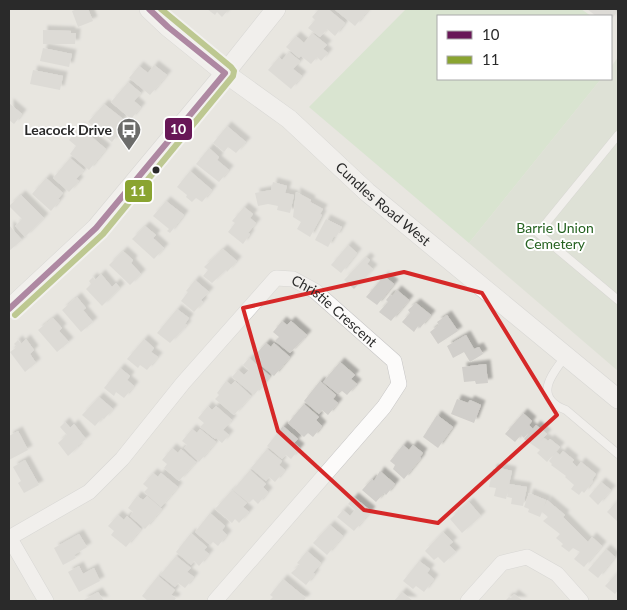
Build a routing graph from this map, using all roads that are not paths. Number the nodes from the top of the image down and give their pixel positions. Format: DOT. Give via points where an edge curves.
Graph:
graph roads {
  1 [pos="149,9"];
  2 [pos="276,9"];
  3 [pos="225,73"];
  4 [pos="618,135"];
  5 [pos="618,300"];
  6 [pos="9,309"];
  7 [pos="566,356"];
  8 [pos="618,399"];
  9 [pos="618,454"];
  10 [pos="9,537"];
  11 [pos="46,601"];
  12 [pos="215,601"];
  13 [pos="468,601"];
  14 [pos="580,601"];
  1 -- 3 [label="street, Cundles Road West"];
  2 -- 3 [label="street"];
  3 -- 6 [label="street" via="96,228"];
  3 -- 7 [label="street, Cundles Road West" via="289,120 367,192"];
  4 -- 5 [label="lane" via="538,232"];
  7 -- 8 [label="street, Cundles Road West"];
  7 -- 9 [label="lane" via="548,381 549,396"];
  10 -- 11 [label="street"];
  10 -- 12 [label="street, Christie Crescent" via="89,492 122,459 183,383 276,278 293,279 315,291 394,361 399,384 384,407"];
  13 -- 14 [label="street" via="502,563 527,557 557,574"];
}
